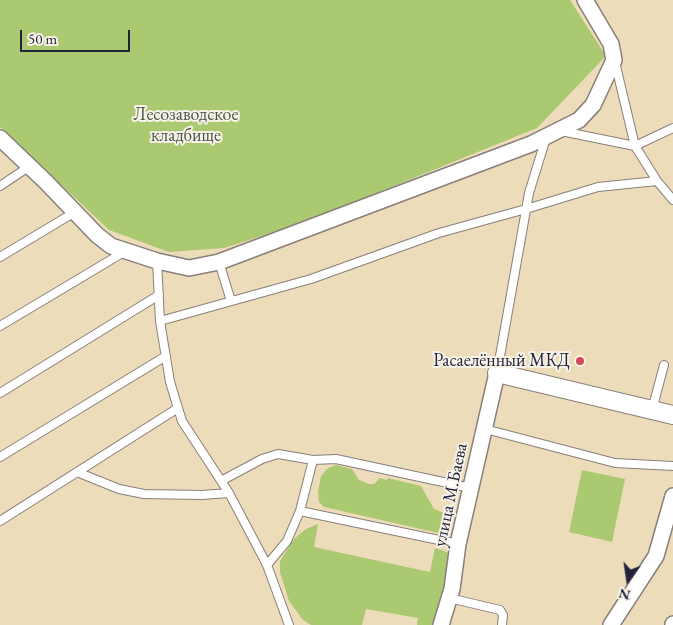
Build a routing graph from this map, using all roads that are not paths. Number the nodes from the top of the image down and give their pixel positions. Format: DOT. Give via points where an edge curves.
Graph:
graph roads {
  1 [pos="585,0"];
  2 [pos="614,60"];
  3 [pos="673,128"];
  4 [pos="553,133"];
  5 [pos="0,138"];
  6 [pos="635,146"];
  7 [pos="30,166"];
  8 [pos="657,182"];
  9 [pos="0,186"];
  10 [pos="673,200"];
  11 [pos="526,209"];
  12 [pos="75,212"];
  13 [pos="126,251"];
  14 [pos="0,257"];
  15 [pos="157,261"];
  16 [pos="219,262"];
  17 [pos="159,295"];
  18 [pos="231,301"];
  19 [pos="160,321"];
  20 [pos="0,326"];
  21 [pos="166,356"];
  22 [pos="664,365"];
  23 [pos="497,373"];
  24 [pos="0,393"];
  25 [pos="178,408"];
  26 [pos="652,410"];
  27 [pos="673,415"];
  28 [pos="485,428"];
  29 [pos="0,457"];
  30 [pos="313,460"];
  31 [pos="673,466"];
  32 [pos="77,472"];
  33 [pos="222,481"];
  34 [pos="471,488"];
  35 [pos="229,492"];
  36 [pos="673,496"];
  37 [pos="300,510"];
  38 [pos="0,521"];
  39 [pos="458,544"];
  40 [pos="267,565"];
  41 [pos="449,598"];
  42 [pos="289,625"];
  43 [pos="441,625"];
  44 [pos="502,625"];
  45 [pos="611,625"];
  1 -- 2 [label="street" via="611,44"];
  2 -- 4 [label="street" via="593,106 579,120"];
  2 -- 6 [label="lane"];
  3 -- 6 [label="lane"];
  4 -- 6 [label="lane"];
  4 -- 11 [label="lane" via="529,193"];
  4 -- 16 [label="street"];
  5 -- 7 [label="street"];
  6 -- 8 [label="lane"];
  7 -- 9 [label="lane"];
  7 -- 12 [label="street"];
  8 -- 10 [label="lane"];
  8 -- 11 [label="lane" via="598,187"];
  11 -- 18 [label="lane" via="440,232 311,279"];
  11 -- 23 [label="lane"];
  12 -- 13 [label="street" via="111,246"];
  12 -- 14 [label="lane"];
  13 -- 15 [label="street"];
  13 -- 20 [label="lane"];
  15 -- 16 [label="street" via="189,268"];
  15 -- 17 [label="lane"];
  16 -- 18 [label="lane"];
  17 -- 19 [label="lane"];
  17 -- 24 [label="lane"];
  18 -- 19 [label="lane"];
  19 -- 21 [label="lane"];
  21 -- 25 [label="lane"];
  21 -- 29 [label="lane"];
  22 -- 26 [label="lane"];
  23 -- 26 [label="street"];
  23 -- 28 [label="street, улица М.Баева"];
  25 -- 32 [label="lane"];
  25 -- 33 [label="lane" via="182,421"];
  26 -- 27 [label="street"];
  28 -- 31 [label="lane" via="615,463"];
  28 -- 34 [label="street, улица М.Баева"];
  30 -- 33 [label="lane" via="278,454 262,458"];
  30 -- 34 [label="lane" via="336,459"];
  30 -- 37 [label="lane"];
  32 -- 35 [label="lane" via="119,489 144,494"];
  32 -- 38 [label="lane"];
  33 -- 35 [label="lane"];
  34 -- 39 [label="street, улица М.Баева"];
  35 -- 40 [label="lane"];
  36 -- 45 [label="street" via="656,556"];
  37 -- 39 [label="lane"];
  37 -- 40 [label="lane" via="287,541"];
  39 -- 41 [label="street, улица М.Баева"];
  40 -- 42 [label="lane"];
  41 -- 43 [label="street, улица М.Баева"];
  41 -- 44 [label="lane" via="500,610"];
}
